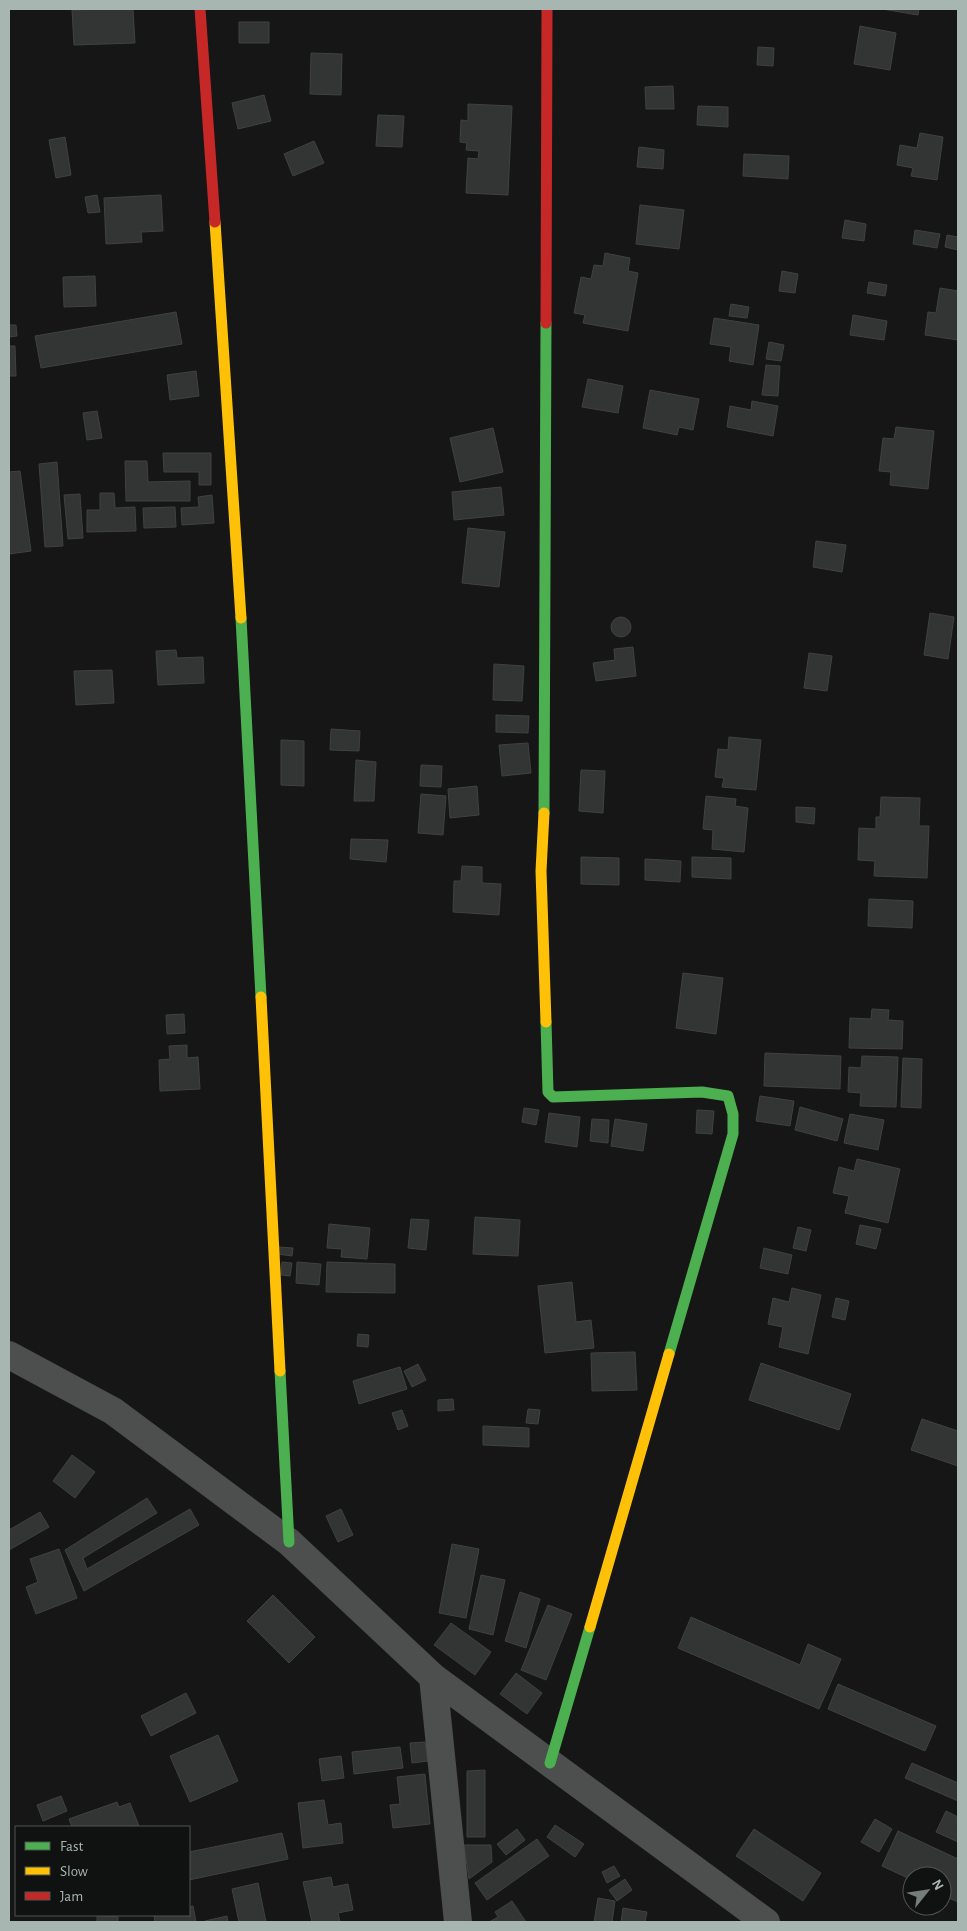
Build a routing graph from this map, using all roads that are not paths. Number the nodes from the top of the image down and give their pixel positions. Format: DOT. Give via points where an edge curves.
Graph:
graph roads {
  1 [pos="200,9"];
  2 [pos="547,9"];
  3 [pos="9,1355"];
  4 [pos="289,1542"];
  5 [pos="433,1677"];
  6 [pos="550,1763"];
  7 [pos="458,1922"];
  8 [pos="766,1922"];
  1 -- 4 [label="street" via="240,591"];
  2 -- 6 [label="street" via="545,788 541,871 548,1092 553,1097 702,1092 728,1096 733,1114 733,1134"];
  3 -- 4 [label="street" via="113,1411"];
  4 -- 5 [label="street"];
  5 -- 6 [label="street"];
  5 -- 7 [label="street"];
  6 -- 8 [label="street"];
}
